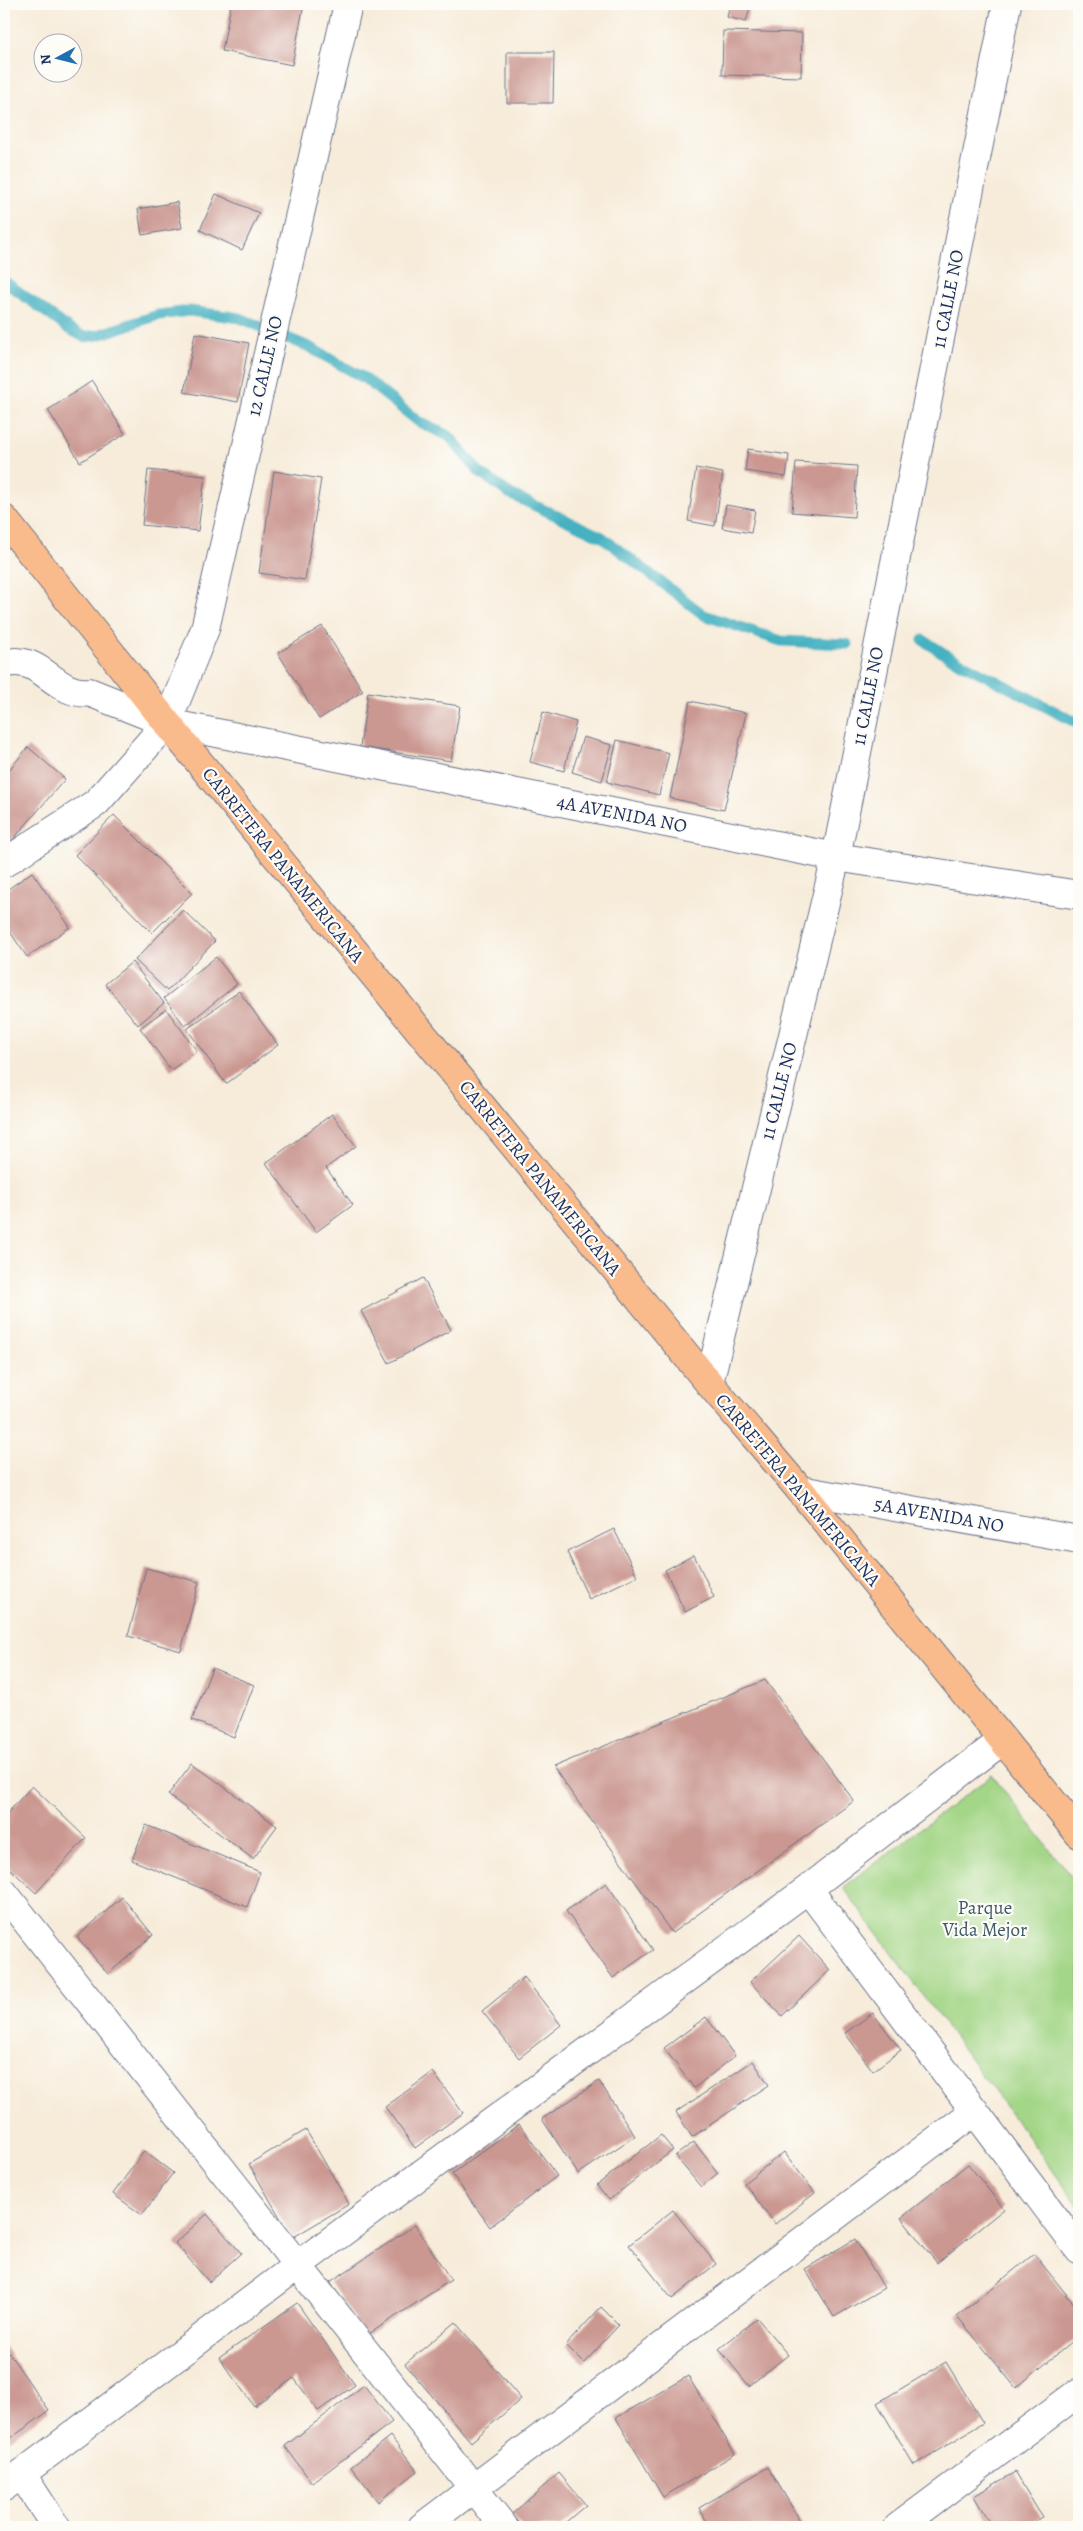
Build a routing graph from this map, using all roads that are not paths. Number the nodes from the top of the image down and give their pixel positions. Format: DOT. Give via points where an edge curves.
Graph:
graph roads {
  1 [pos="348,4"];
  2 [pos="1007,4"];
  3 [pos="4,519"];
  4 [pos="4,664"];
  5 [pos="167,723"];
  6 [pos="836,857"];
  7 [pos="4,863"];
  8 [pos="1079,895"];
  9 [pos="709,1383"];
  10 [pos="800,1490"];
  11 [pos="1079,1540"];
  12 [pos="1002,1740"];
  13 [pos="1079,1834"];
  14 [pos="808,1889"];
  15 [pos="4,1893"];
  16 [pos="976,2111"];
  17 [pos="1079,2250"];
  18 [pos="298,2266"];
  19 [pos="1079,2392"];
  20 [pos="13,2481"];
  21 [pos="474,2488"];
  22 [pos="56,2527"];
  23 [pos="422,2527"];
  24 [pos="504,2527"];
  25 [pos="898,2527"];
  1 -- 5 [label="street, 12 CALLE NO" via="205,629"];
  2 -- 6 [label="street, 11 CALLE NO"];
  3 -- 5 [label="highway, CARRETERA PANAMERICANA"];
  4 -- 5 [label="street, 4A AVENIDA NO" via="22,661 37,666 68,690 78,694 89,692"];
  5 -- 6 [label="street, 4A AVENIDA NO"];
  5 -- 7 [label="street, 12 CALLE NO" via="96,802"];
  5 -- 9 [label="highway, CARRETERA PANAMERICANA"];
  6 -- 8 [label="street, 4A AVENIDA NO"];
  6 -- 9 [label="street, 11 CALLE NO"];
  9 -- 10 [label="highway, CARRETERA PANAMERICANA"];
  10 -- 11 [label="street, 5A AVENIDA NO"];
  10 -- 12 [label="highway, CARRETERA PANAMERICANA"];
  12 -- 13 [label="highway, CARRETERA PANAMERICANA"];
  12 -- 14 [label="street"];
  14 -- 16 [label="street"];
  14 -- 18 [label="street"];
  15 -- 18 [label="street"];
  16 -- 17 [label="street"];
  16 -- 21 [label="street"];
  18 -- 20 [label="street"];
  18 -- 21 [label="street"];
  19 -- 25 [label="street"];
  20 -- 22 [label="street"];
  21 -- 23 [label="street"];
  21 -- 24 [label="street"];
}
